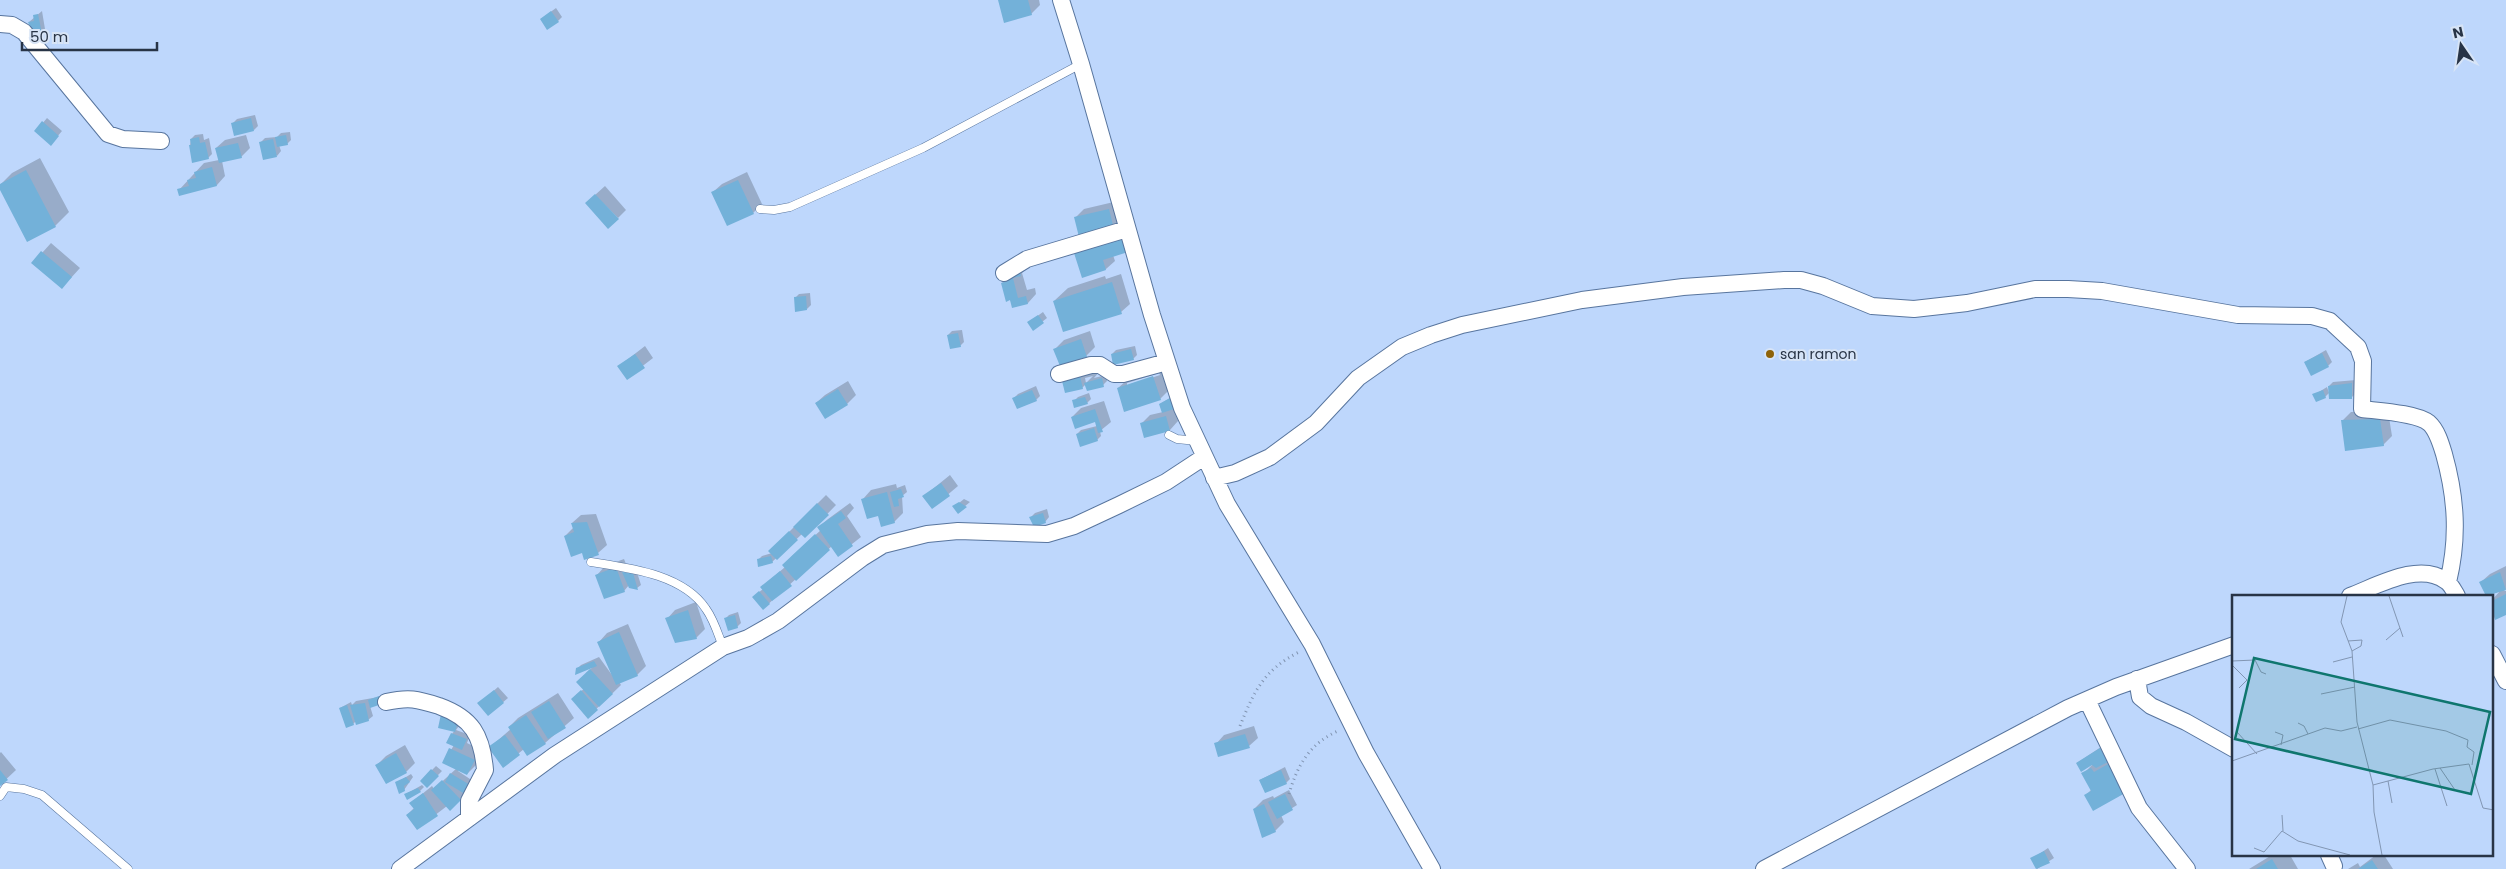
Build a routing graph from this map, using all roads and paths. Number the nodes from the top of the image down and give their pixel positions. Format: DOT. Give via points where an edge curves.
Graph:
graph roads {
  1 [pos="1061,0"];
  2 [pos="0,24"];
  3 [pos="1081,64"];
  4 [pos="161,141"];
  5 [pos="760,209"];
  6 [pos="1127,229"];
  7 [pos="1004,273"];
  8 [pos="1167,362"];
  9 [pos="1059,374"];
  10 [pos="1169,436"];
  11 [pos="1197,441"];
  12 [pos="1204,457"];
  13 [pos="1214,478"];
  14 [pos="591,562"];
  15 [pos="2448,582"];
  16 [pos="2353,595"];
  17 [pos="2456,595"];
  18 [pos="1312,644"];
  19 [pos="2232,646"];
  20 [pos="723,647"];
  21 [pos="2494,658"];
  22 [pos="2137,679"];
  23 [pos="2506,681"];
  24 [pos="2087,700"];
  25 [pos="386,702"];
  26 [pos="1352,724"];
  27 [pos="1240,726"];
  28 [pos="2232,748"];
  29 [pos="1289,794"];
  30 [pos="0,796"];
  31 [pos="469,818"];
  32 [pos="128,869"];
  33 [pos="400,869"];
  34 [pos="1432,869"];
  35 [pos="1764,869"];
  36 [pos="2187,869"];
  1 -- 3 [label="street"];
  2 -- 4 [label="street" via="12,25 24,32 108,134 123,139"];
  3 -- 5 [label="lane" via="923,148 790,207"];
  3 -- 6 [label="street"];
  6 -- 7 [label="street" via="1027,259"];
  6 -- 8 [label="street"];
  8 -- 9 [label="street" via="1124,374 1114,374 1100,365"];
  8 -- 11 [label="street"];
  10 -- 11 [label="lane"];
  11 -- 12 [label="street"];
  12 -- 13 [label="street"];
  12 -- 20 [label="street" via="1166,482 1074,526 1047,534 950,531 883,545 778,621 748,638"];
  13 -- 15 [label="street" via="1252,467 1277,452 1316,424 1358,378 1402,347 1462,325 1582,300 1683,287 1784,280 1815,284 1872,306 1914,309 1967,304 2034,289 2102,291 2238,315 2312,316 2330,321 2358,347 2363,361 2362,409 2421,418 2430,424 2440,440 2454,491 2456,521"];
  13 -- 18 [label="street"];
  14 -- 20 [label="lane" via="667,578 699,600"];
  15 -- 16 [label="street" via="2434,574 2420,574"];
  15 -- 17 [label="street"];
  18 -- 26 [label="street"];
  18 -- 27 [label="path" via="1270,671 1259,684"];
  19 -- 22 [label="street"];
  20 -- 31 [label="street" via="555,755"];
  21 -- 23 [label="street"];
  22 -- 24 [label="street"];
  22 -- 28 [label="street" via="2140,697 2151,706"];
  24 -- 35 [label="street"];
  24 -- 36 [label="street" via="2139,808"];
  25 -- 31 [label="street" via="415,698 457,712 468,720 476,732 485,770 469,801"];
  26 -- 29 [label="path" via="1311,749 1298,766"];
  26 -- 34 [label="street"];
  30 -- 32 [label="lane" via="6,787 42,795"];
  31 -- 33 [label="street"];
}
